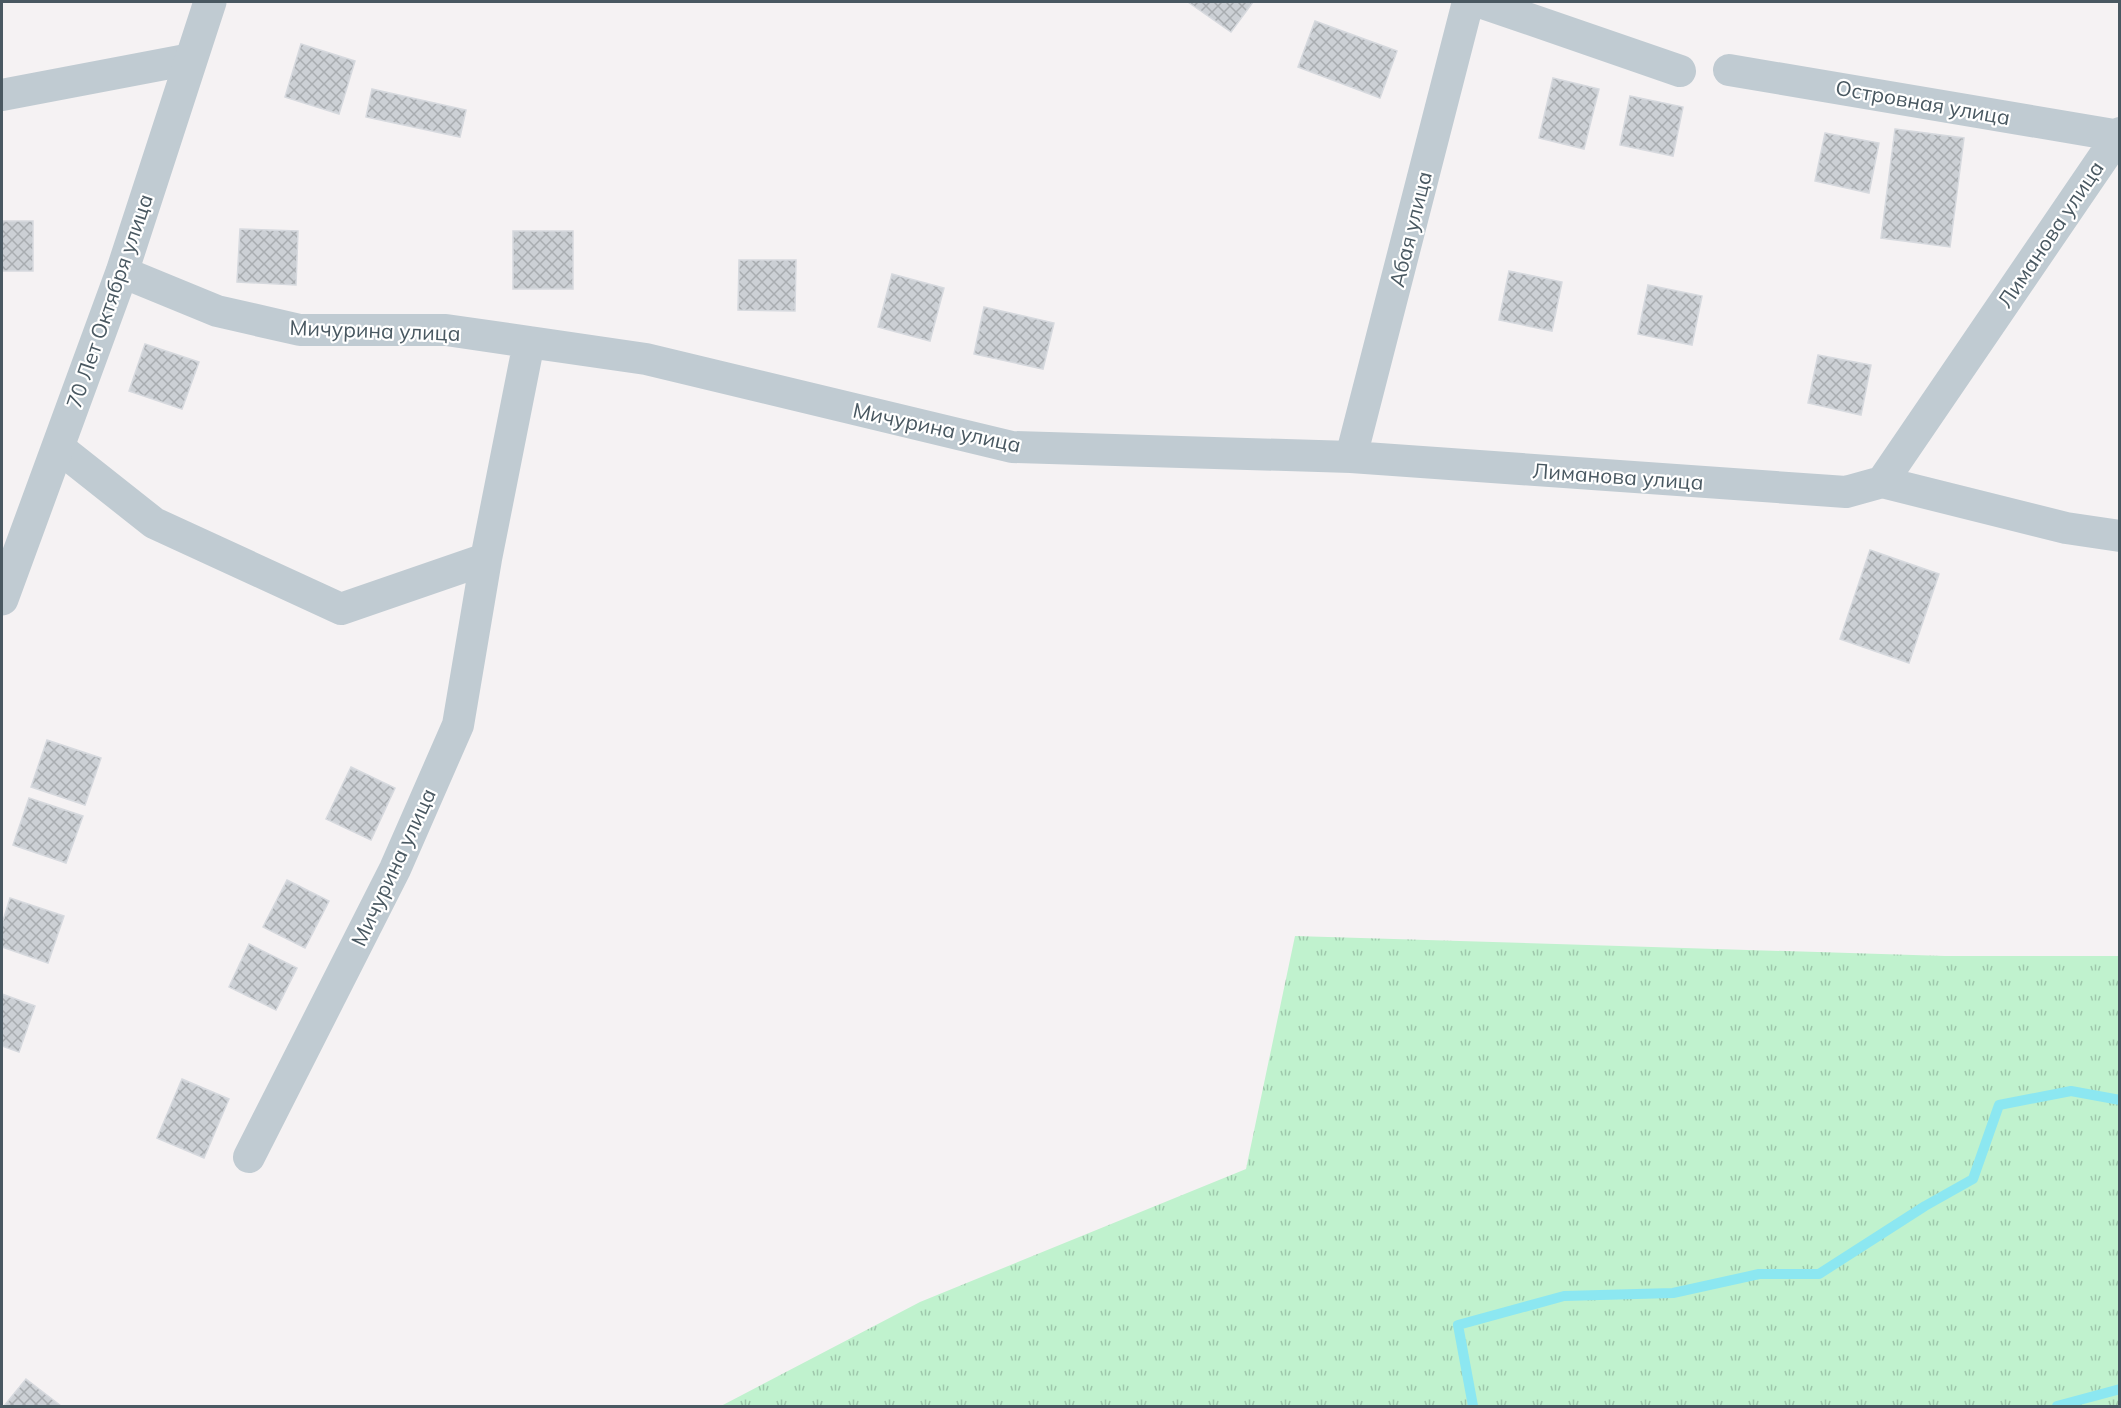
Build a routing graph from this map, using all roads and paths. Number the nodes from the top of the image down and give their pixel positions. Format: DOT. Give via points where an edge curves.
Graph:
graph roads {
  1 [pos="210,2"];
  2 [pos="1468,2"];
  3 [pos="1480,2"];
  4 [pos="191,59"];
  5 [pos="1729,70"];
  6 [pos="1680,71"];
  7 [pos="2,95"];
  8 [pos="2119,135"];
  9 [pos="122,272"];
  10 [pos="529,342"];
  11 [pos="58,447"];
  12 [pos="1351,457"];
  13 [pos="1882,482"];
  14 [pos="2120,536"];
  15 [pos="486,559"];
  16 [pos="2,599"];
  17 [pos="249,1158"];
  1 -- 4 [label="street, 70 Лет Октября улица"];
  2 -- 12 [label="street, Абая улица"];
  3 -- 6 [label="street"];
  4 -- 7 [label="street"];
  4 -- 9 [label="street, 70 Лет Октября улица"];
  5 -- 8 [label="street, Островная улица"];
  8 -- 13 [label="street, Лиманова улица"];
  9 -- 10 [label="street, Мичурина улица" via="217,311 300,330 446,330"];
  9 -- 11 [label="street, 70 Лет Октября улица"];
  10 -- 12 [label="street, Мичурина улица" via="646,359 1012,447"];
  10 -- 15 [label="street, Мичурина улица"];
  11 -- 15 [label="street" via="154,523 341,609"];
  11 -- 16 [label="street, 70 Лет Октября улица"];
  12 -- 13 [label="street, Лиманова улица" via="1846,492"];
  13 -- 14 [label="street, Лиманова улица" via="2066,528"];
  15 -- 17 [label="street, Мичурина улица" via="458,726 395,868"];
}
